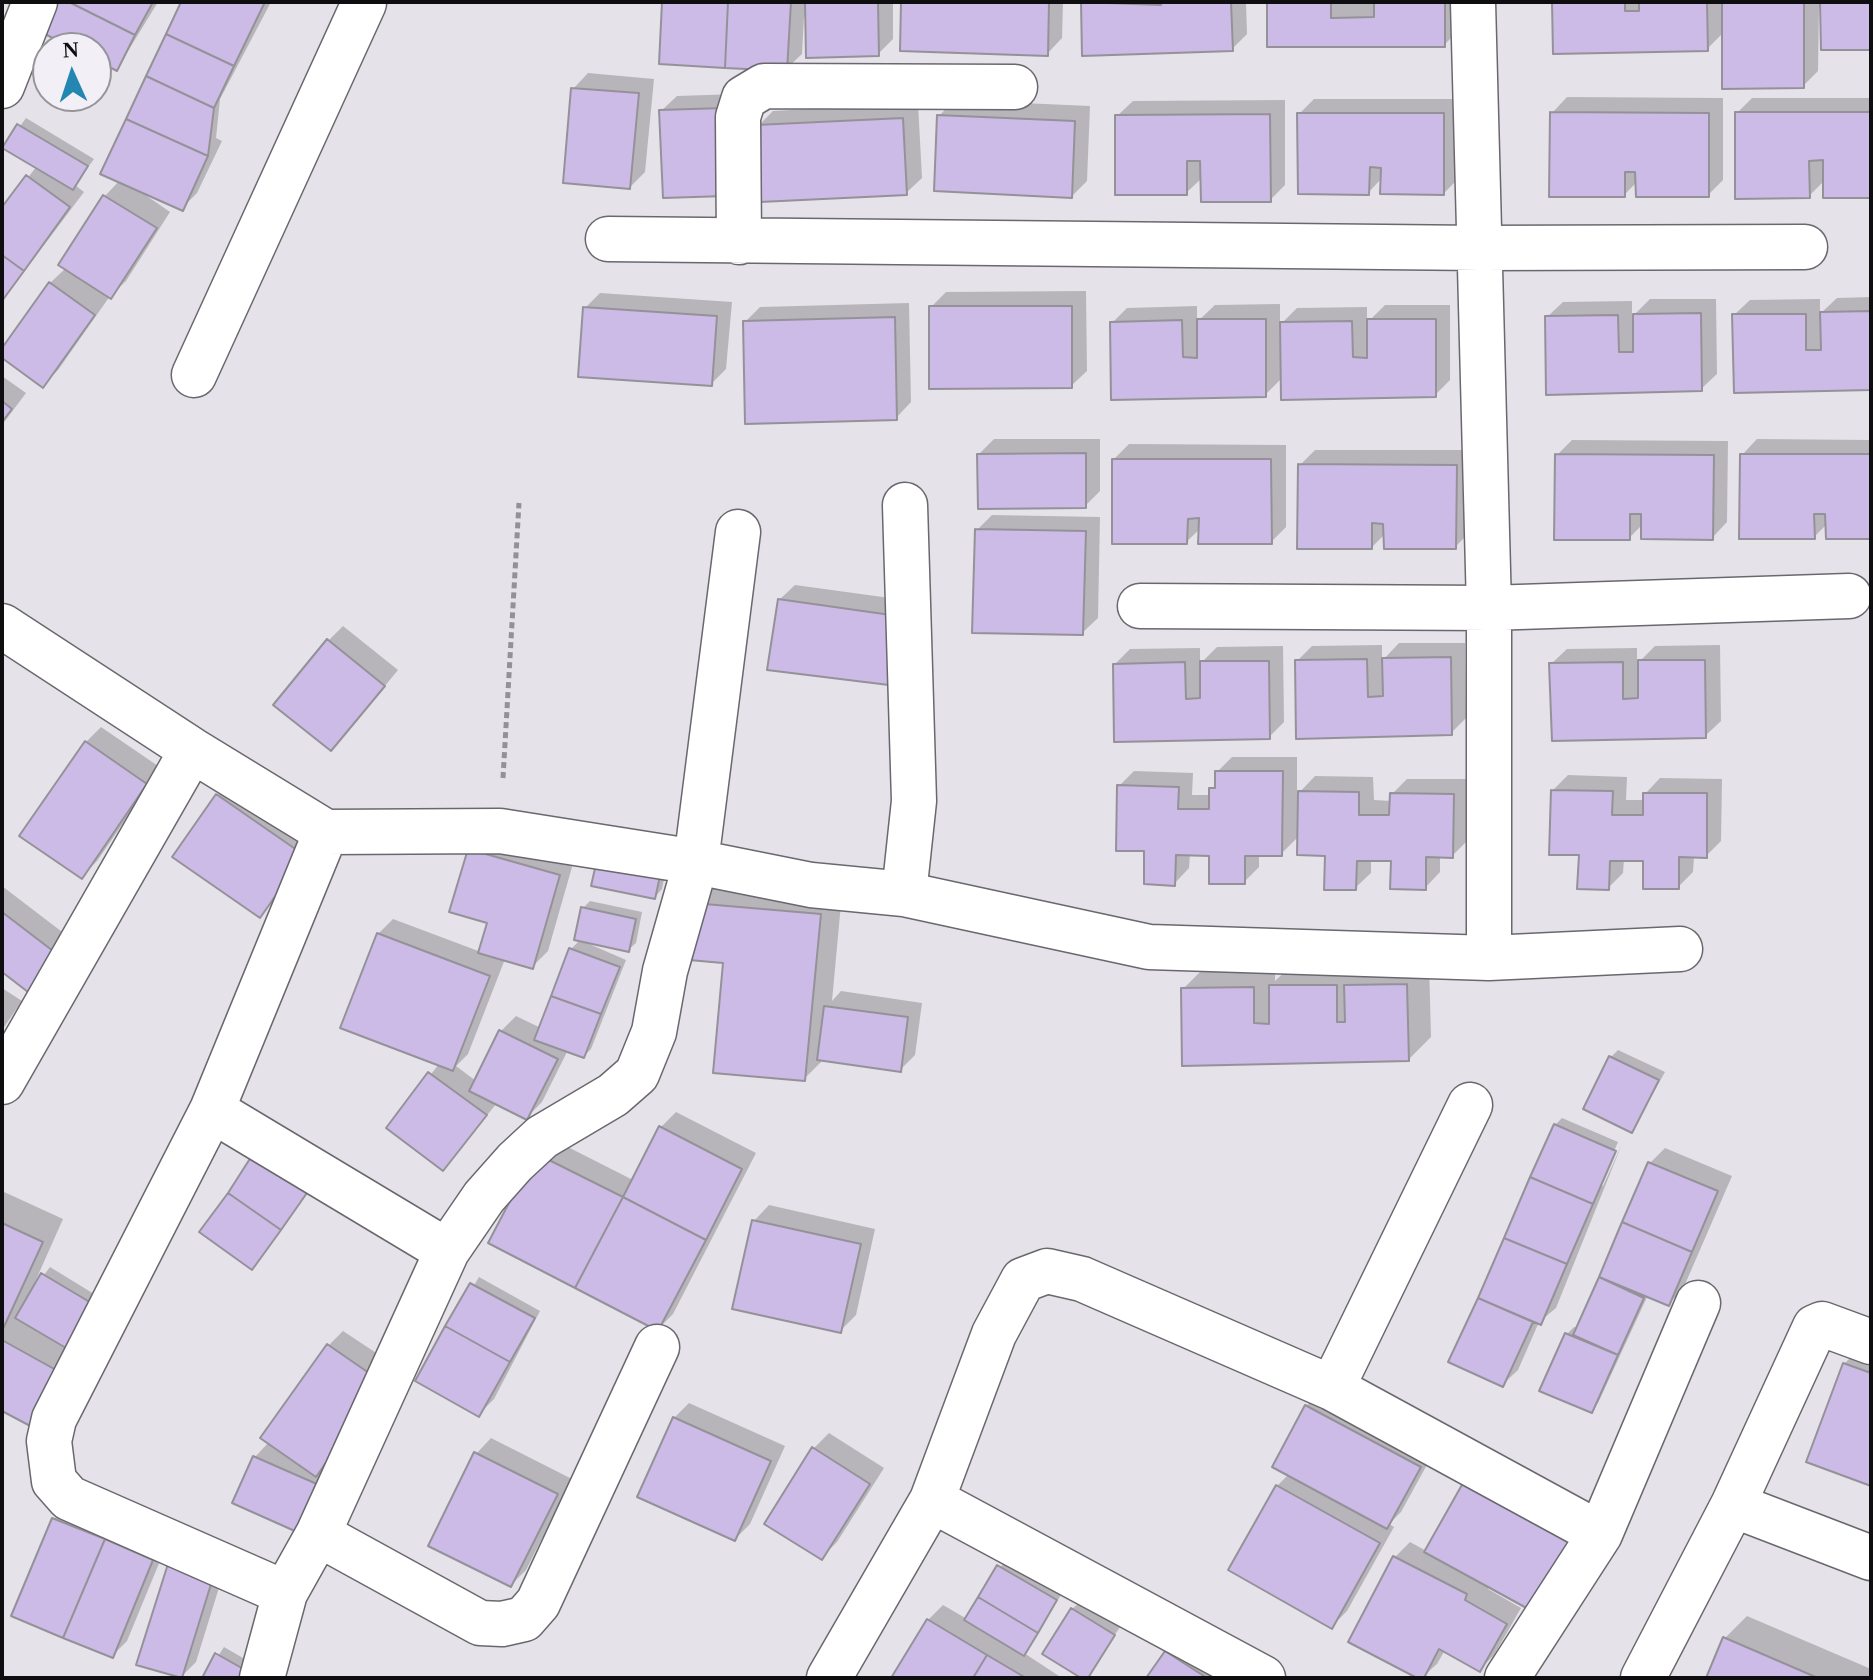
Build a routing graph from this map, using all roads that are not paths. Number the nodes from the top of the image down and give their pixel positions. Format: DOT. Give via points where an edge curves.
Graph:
graph roads {
  1 [pos="35,2"];
  2 [pos="363,2"];
  3 [pos="1473,2"];
  4 [pos="2,86"];
  5 [pos="1015,87"];
  6 [pos="608,239"];
  7 [pos="739,242"];
  8 [pos="1805,247"];
  9 [pos="1480,248"];
  10 [pos="194,375"];
  11 [pos="905,505"];
  12 [pos="738,532"];
  13 [pos="1849,596"];
  14 [pos="1140,606"];
  15 [pos="1489,608"];
  16 [pos="2,626"];
  17 [pos="192,750"];
  18 [pos="326,832"];
  19 [pos="696,862"];
  20 [pos="904,894"];
  21 [pos="1680,949"];
  22 [pos="1489,958"];
  23 [pos="2,1082"];
  24 [pos="1470,1105"];
  25 [pos="212,1110"];
  26 [pos="447,1251"];
  27 [pos="1698,1303"];
  28 [pos="1871,1342"];
  29 [pos="657,1347"];
  30 [pos="1332,1388"];
  31 [pos="932,1500"];
  32 [pos="1733,1505"];
  33 [pos="318,1534"];
  34 [pos="1600,1534"];
  35 [pos="1871,1558"];
  36 [pos="285,1593"];
  37 [pos="262,1678"];
  38 [pos="829,1678"];
  39 [pos="1263,1678"];
  40 [pos="1507,1678"];
  41 [pos="1643,1678"];
  1 -- 4 [label="street"];
  2 -- 10 [label="street"];
  3 -- 9 [label="street"];
  5 -- 7 [label="street" via="764,86 744,98 738,117"];
  6 -- 7 [label="street"];
  7 -- 9 [label="street"];
  8 -- 9 [label="street"];
  9 -- 15 [label="street"];
  11 -- 20 [label="street" via="914,801"];
  12 -- 19 [label="street"];
  13 -- 15 [label="street"];
  14 -- 15 [label="street"];
  15 -- 22 [label="street"];
  16 -- 17 [label="street"];
  17 -- 18 [label="street"];
  17 -- 23 [label="street"];
  18 -- 19 [label="street" via="500,831"];
  18 -- 25 [label="street"];
  19 -- 20 [label="street" via="811,885"];
  19 -- 26 [label="street" via="654,1032 637,1074 524,1153 484,1197"];
  20 -- 22 [label="street" via="1149,947"];
  21 -- 22 [label="street"];
  24 -- 30 [label="street"];
  25 -- 26 [label="street"];
  25 -- 36 [label="street" via="54,1419 50,1458 54,1481 69,1498"];
  26 -- 33 [label="street"];
  27 -- 34 [label="street"];
  28 -- 32 [label="street" via="1822,1324 1815,1327"];
  29 -- 33 [label="street" via="538,1603 524,1619 480,1623"];
  30 -- 31 [label="street" via="1082,1279 1047,1271 1023,1280 994,1334"];
  30 -- 34 [label="street"];
  31 -- 38 [label="street"];
  31 -- 39 [label="street"];
  32 -- 35 [label="street"];
  32 -- 41 [label="street"];
  33 -- 36 [label="street"];
  34 -- 40 [label="street"];
  36 -- 37 [label="street"];
}
